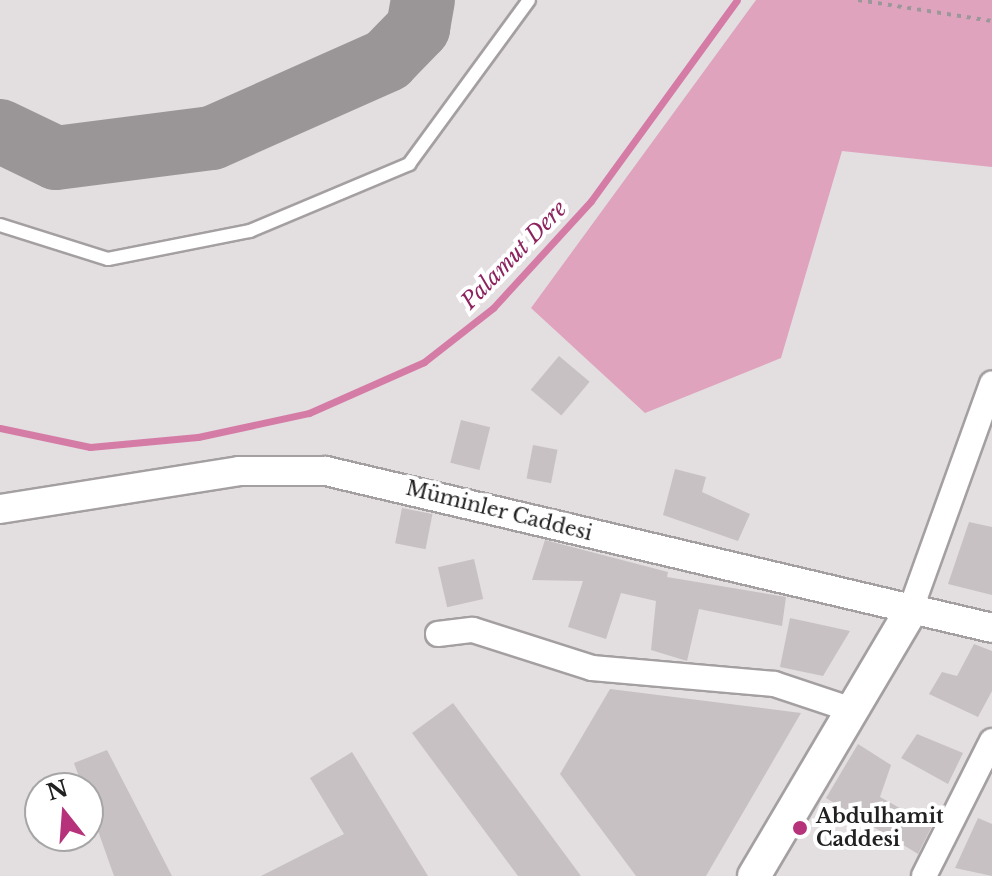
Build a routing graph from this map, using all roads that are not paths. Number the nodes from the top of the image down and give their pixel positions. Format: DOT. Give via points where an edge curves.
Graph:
graph roads {
  1 [pos="529,0"];
  2 [pos="0,225"];
  3 [pos="992,384"];
  4 [pos="0,509"];
  5 [pos="909,614"];
  6 [pos="992,628"];
  7 [pos="438,634"];
  8 [pos="852,710"];
  9 [pos="992,741"];
  10 [pos="754,876"];
  11 [pos="924,876"];
  1 -- 2 [label="lane" via="409,164 250,231 108,259"];
  3 -- 5 [label="street"];
  4 -- 5 [label="street, Müminler Caddesi" via="239,471 326,471"];
  5 -- 6 [label="street, Müminler Caddesi"];
  5 -- 8 [label="main road"];
  7 -- 8 [label="street" via="473,630 557,661 635,675 774,684"];
  8 -- 10 [label="main road"];
  9 -- 11 [label="street"];
}
